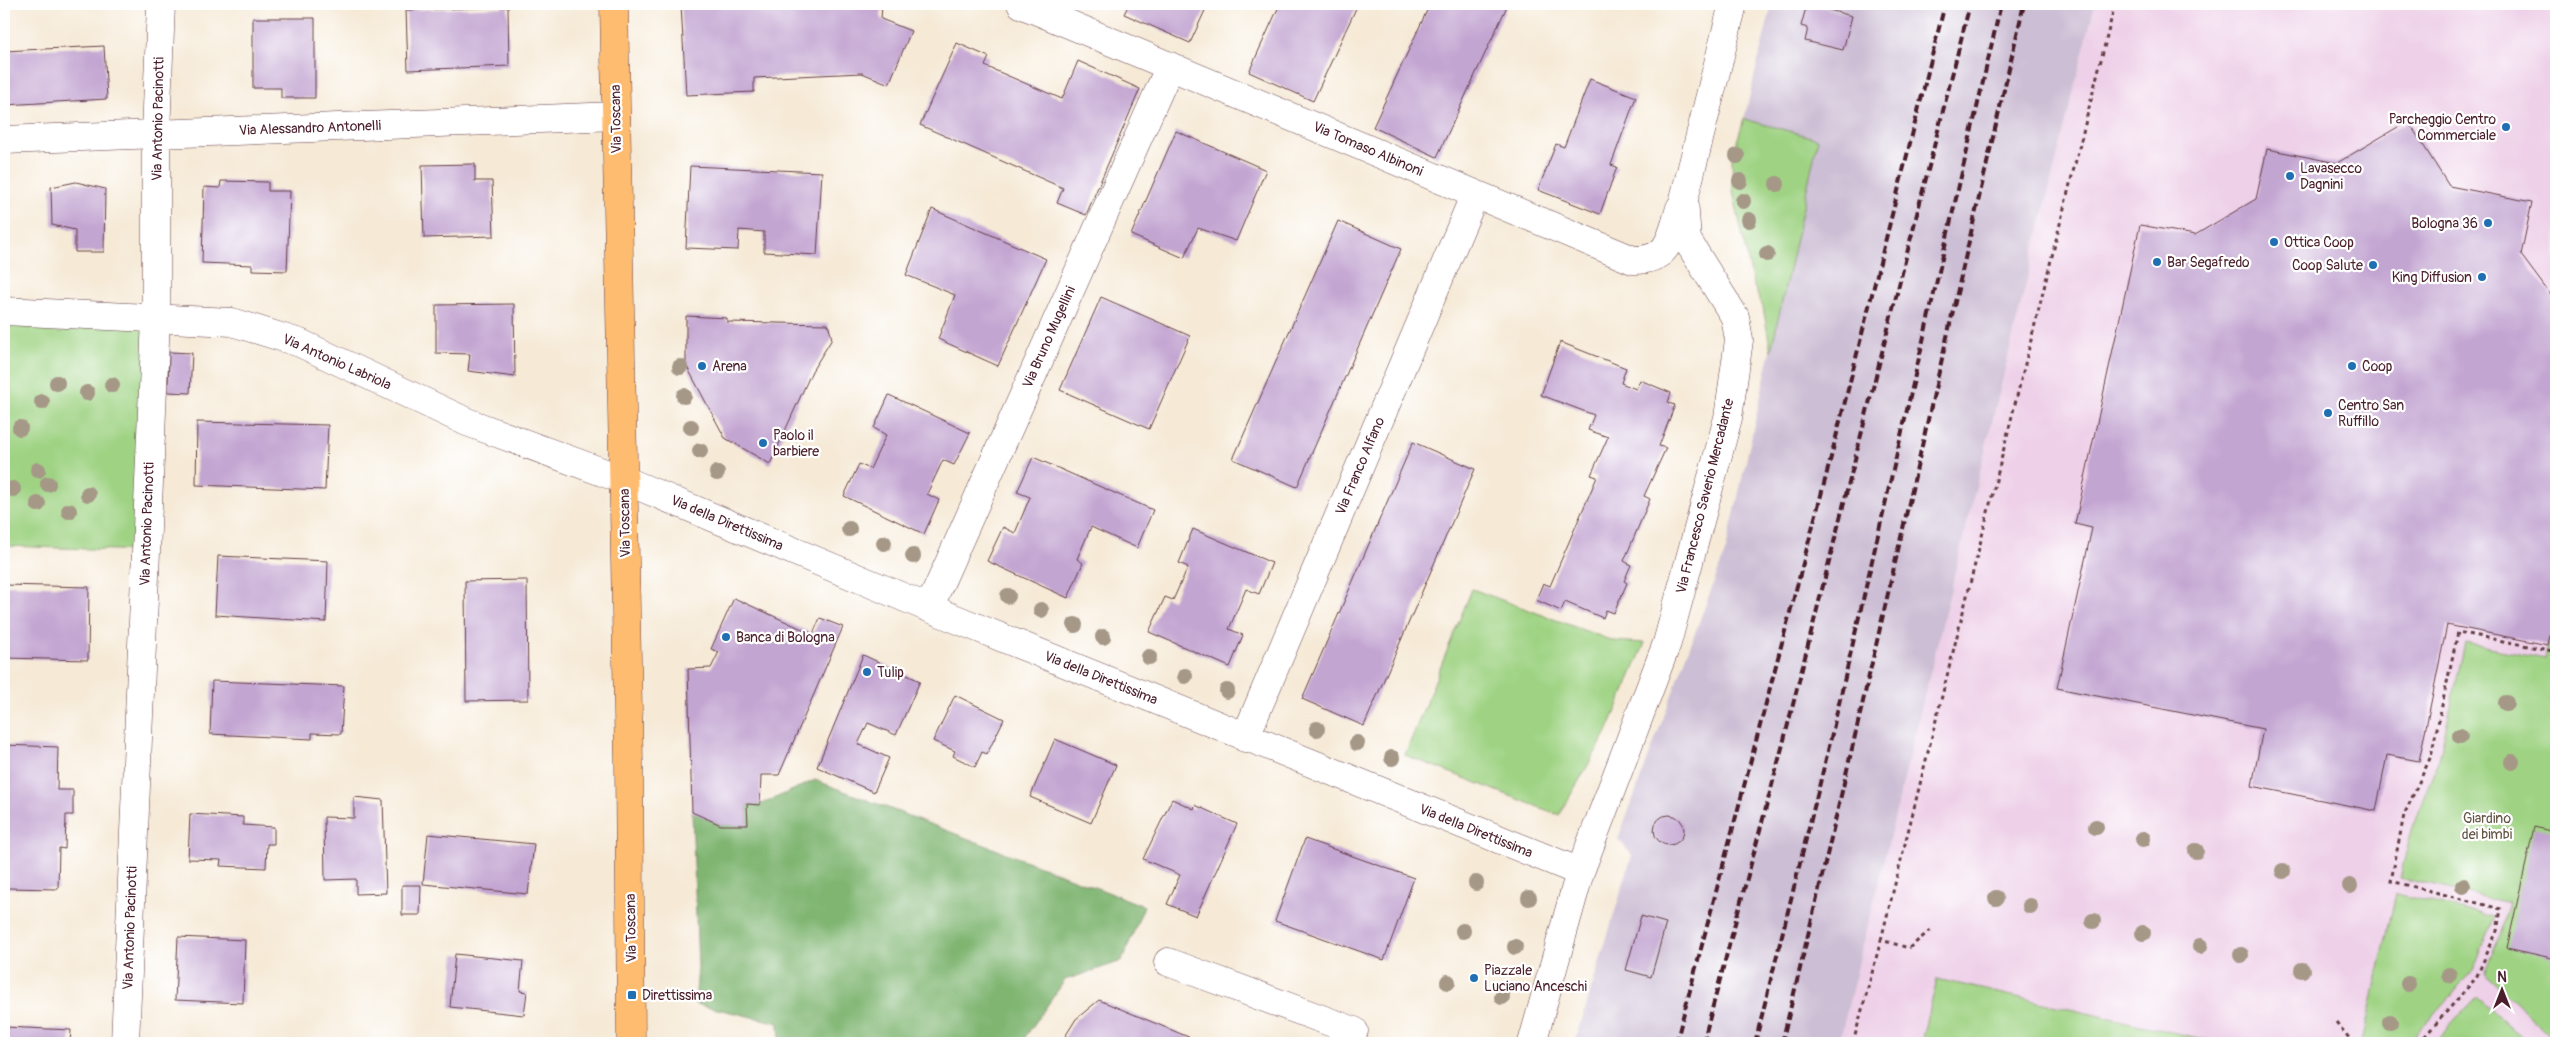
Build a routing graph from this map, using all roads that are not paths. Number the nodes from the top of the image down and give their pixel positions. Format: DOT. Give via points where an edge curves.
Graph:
graph roads {
  1 [pos="161,4"];
  2 [pos="614,4"];
  3 [pos="1021,4"];
  4 [pos="1733,4"];
  5 [pos="1170,66"];
  6 [pos="616,116"];
  7 [pos="156,134"];
  8 [pos="4,140"];
  9 [pos="1475,194"];
  10 [pos="1684,199"];
  11 [pos="4,311"];
  12 [pos="156,318"];
  13 [pos="624,480"];
  14 [pos="929,608"];
  15 [pos="1245,738"];
  16 [pos="1580,872"];
  17 [pos="1168,962"];
  18 [pos="1354,1031"];
  19 [pos="125,1043"];
  20 [pos="632,1043"];
  21 [pos="1532,1043"];
  1 -- 7 [label="street, Via Antonio Pacinotti"];
  2 -- 6 [label="main road, Via Toscana"];
  3 -- 5 [label="street, Via Tomaso Albinoni"];
  4 -- 10 [label="street, Via Francesco Saverio Mercadante"];
  5 -- 9 [label="street, Via Tomaso Albinoni"];
  5 -- 14 [label="street, Via Bruno Mugellini"];
  6 -- 7 [label="street, Via Alessandro Antonelli"];
  6 -- 13 [label="main road, Via Toscana"];
  7 -- 8 [label="street, Via Alessandro Antonelli"];
  7 -- 12 [label="street, Via Antonio Pacinotti"];
  9 -- 10 [label="street, Via Tomaso Albinoni" via="1633,260 1658,256 1668,246"];
  9 -- 15 [label="street, Via Franco Alfano"];
  10 -- 16 [label="street, Via Francesco Saverio Mercadante" via="1687,240 1735,317 1739,340 1728,418 1667,643"];
  11 -- 12 [label="street, Via Antonio Labriola"];
  12 -- 13 [label="street, Via Antonio Labriola" via="232,322 300,343 467,422"];
  12 -- 19 [label="street, Via Antonio Pacinotti"];
  13 -- 14 [label="street, Via della Direttissima"];
  13 -- 20 [label="main road, Via Toscana"];
  14 -- 15 [label="street, Via della Direttissima"];
  15 -- 16 [label="street, Via della Direttissima"];
  16 -- 21 [label="street"];
  17 -- 18 [label="street"];
}
